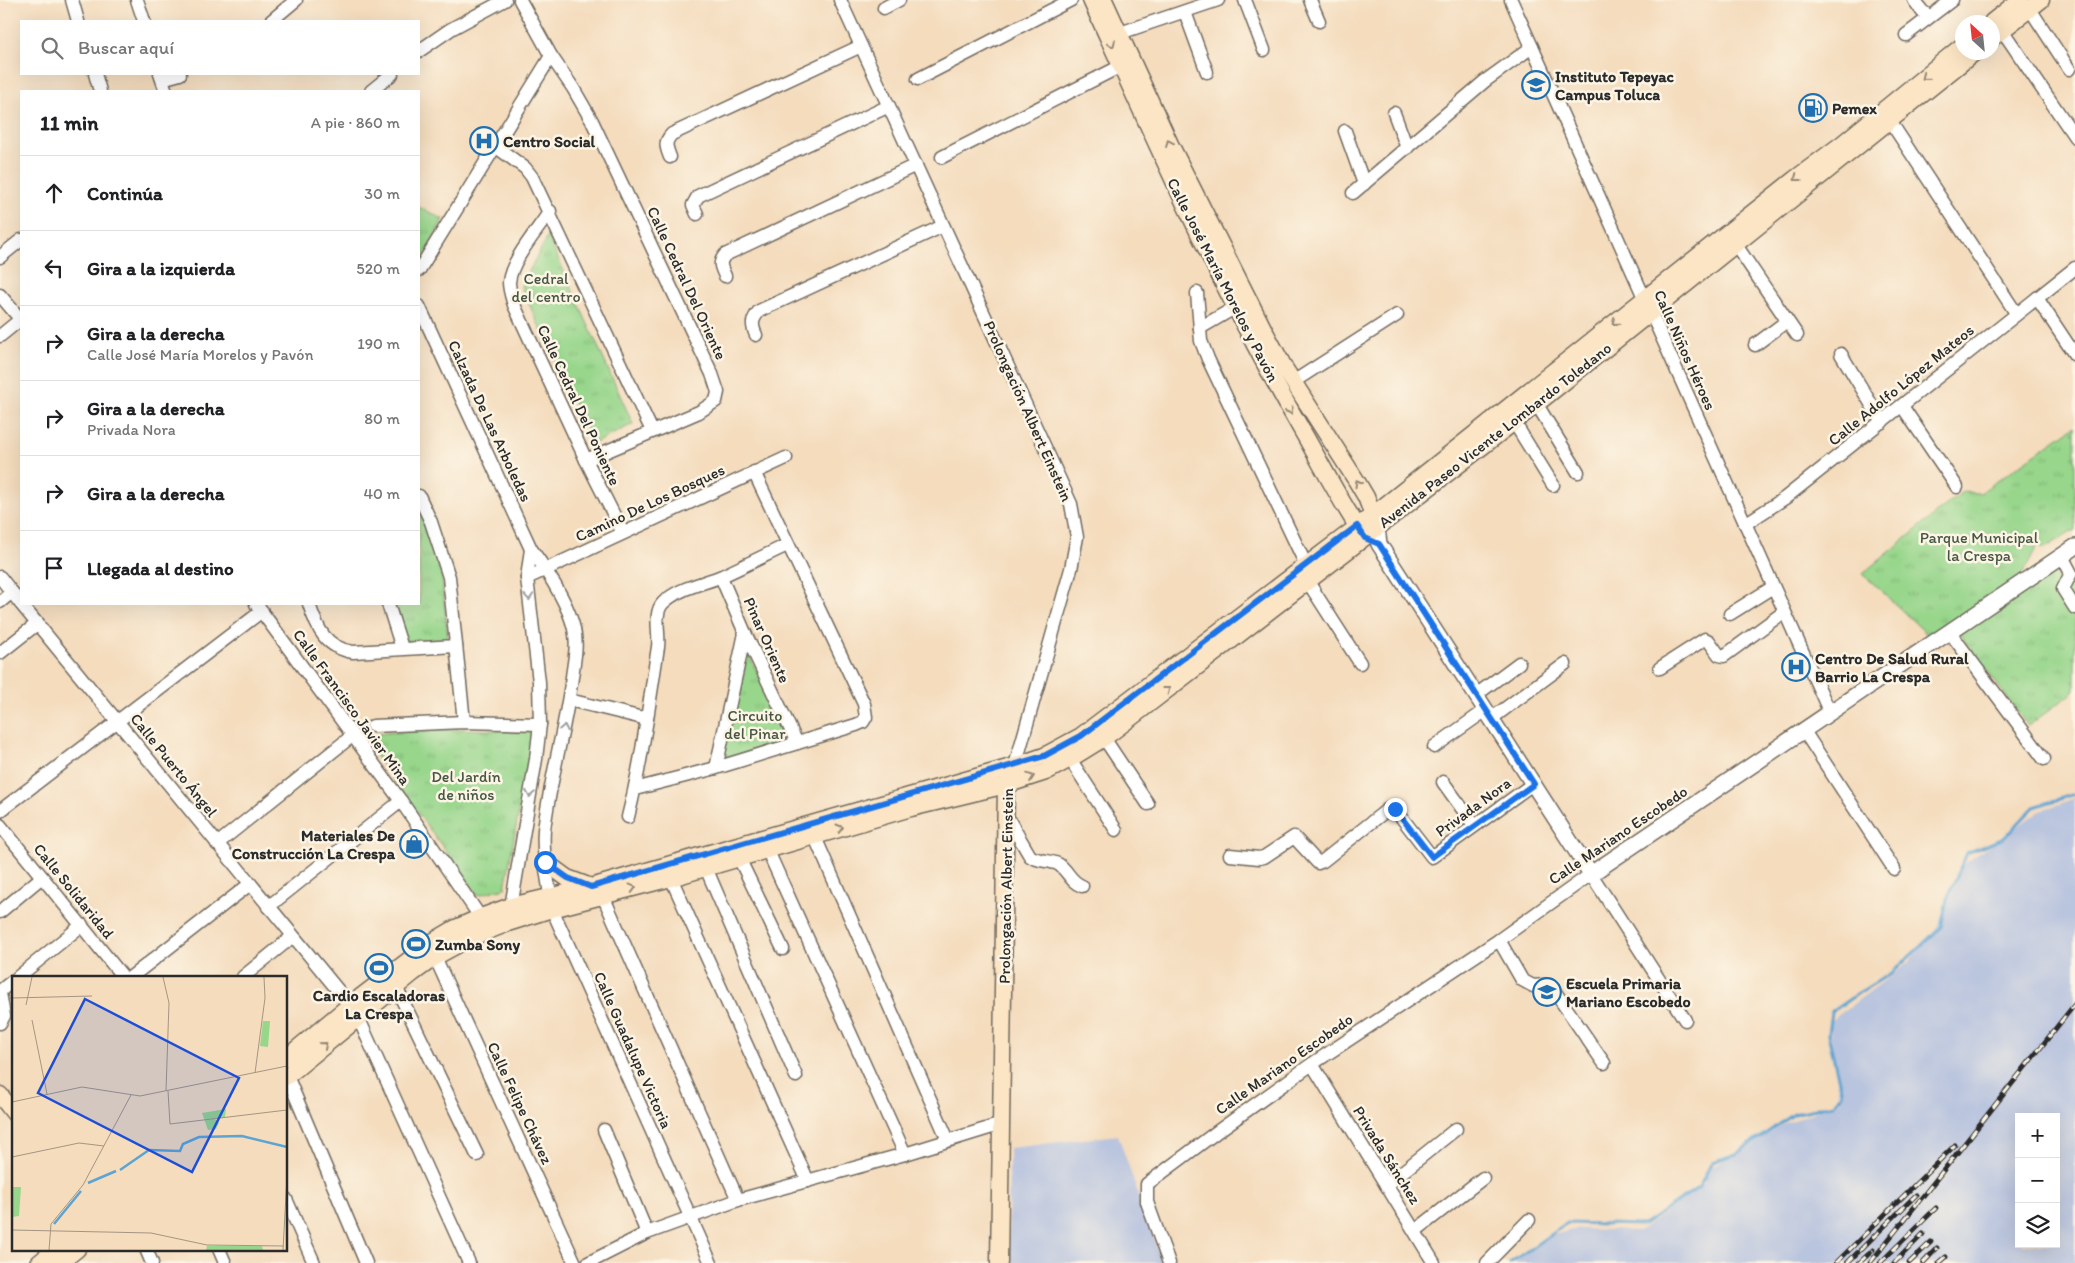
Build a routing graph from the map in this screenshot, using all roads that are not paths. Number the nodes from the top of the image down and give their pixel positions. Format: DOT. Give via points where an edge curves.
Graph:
graph roads {
  1 [pos="72,0"];
  2 [pos="137,0"];
  3 [pos="296,0"];
  4 [pos="505,0"];
  5 [pos="520,0"];
  6 [pos="840,0"];
  7 [pos="899,0"];
  8 [pos="1071,0"];
  9 [pos="1092,0"];
  10 [pos="1104,0"];
  11 [pos="1218,0"];
  12 [pos="1245,0"];
  13 [pos="1310,0"];
  14 [pos="1510,0"];
  15 [pos="1914,0"];
  16 [pos="1952,0"];
  17 [pos="2031,3"];
  18 [pos="884,8"];
  19 [pos="1185,12"];
  20 [pos="1929,16"];
  21 [pos="78,20"];
  22 [pos="144,20"];
  23 [pos="271,20"];
  24 [pos="1319,21"];
  25 [pos="2000,24"];
  26 [pos="1120,33"];
  27 [pos="2000,34"];
  28 [pos="1906,35"];
  29 [pos="861,46"];
  30 [pos="1532,47"];
  31 [pos="420,50"];
  32 [pos="1264,50"];
  33 [pos="1955,52"];
  34 [pos="551,56"];
  35 [pos="1965,60"];
  36 [pos="1121,66"];
  37 [pos="2069,69"];
  38 [pos="1207,72"];
  39 [pos="95,75"];
  40 [pos="178,75"];
  41 [pos="391,75"];
  42 [pos="918,79"];
  43 [pos="163,82"];
  44 [pos="100,90"];
  45 [pos="372,90"];
  46 [pos="889,106"];
  47 [pos="1394,113"];
  48 [pos="1890,121"];
  49 [pos="1345,131"];
  50 [pos="2075,138"];
  51 [pos="495,146"];
  52 [pos="1407,148"];
  53 [pos="670,157"];
  54 [pos="942,157"];
  55 [pos="916,165"];
  56 [pos="1364,184"];
  57 [pos="1353,193"];
  58 [pos="550,211"];
  59 [pos="697,214"];
  60 [pos="943,226"];
  61 [pos="20,241"];
  62 [pos="1736,245"];
  63 [pos="0,257"];
  64 [pos="420,268"];
  65 [pos="2075,268"];
  66 [pos="725,276"];
  67 [pos="1197,293"];
  68 [pos="0,295"];
  69 [pos="2037,298"];
  70 [pos="1648,305"];
  71 [pos="1236,307"];
  72 [pos="420,308"];
  73 [pos="2016,313"];
  74 [pos="1397,315"];
  75 [pos="20,319"];
  76 [pos="20,321"];
  77 [pos="1787,321"];
  78 [pos="1200,328"];
  79 [pos="756,334"];
  80 [pos="1798,335"];
  81 [pos="0,336"];
  82 [pos="1258,336"];
  83 [pos="1755,345"];
  84 [pos="1841,354"];
  85 [pos="2075,355"];
  86 [pos="1294,382"];
  87 [pos="1536,403"];
  88 [pos="1902,406"];
  89 [pos="1514,422"];
  90 [pos="1882,422"];
  91 [pos="652,432"];
  92 [pos="786,458"];
  93 [pos="586,460"];
  94 [pos="754,472"];
  95 [pos="1578,472"];
  96 [pos="1553,485"];
  97 [pos="1957,488"];
  98 [pos="420,498"];
  99 [pos="1745,524"];
  100 [pos="1370,530"];
  101 [pos="623,533"];
  102 [pos="788,545"];
  103 [pos="531,549"];
  104 [pos="2071,550"];
  105 [pos="1306,565"];
  106 [pos="546,570"];
  107 [pos="0,577"];
  108 [pos="721,577"];
  109 [pos="527,578"];
  110 [pos="1308,582"];
  111 [pos="1773,587"];
  112 [pos="12,592"];
  113 [pos="0,602"];
  114 [pos="20,603"];
  115 [pos="22,605"];
  116 [pos="309,605"];
  117 [pos="388,605"];
  118 [pos="259,608"];
  119 [pos="2075,608"];
  120 [pos="1784,612"];
  121 [pos="1730,614"];
  122 [pos="38,624"];
  123 [pos="1950,631"];
  124 [pos="745,633"];
  125 [pos="456,646"];
  126 [pos="402,648"];
  127 [pos="0,653"];
  128 [pos="1360,663"];
  129 [pos="1519,663"];
  130 [pos="1565,664"];
  131 [pos="1660,668"];
  132 [pos="1476,695"];
  133 [pos="569,700"];
  134 [pos="1830,713"];
  135 [pos="1489,714"];
  136 [pos="647,719"];
  137 [pos="116,721"];
  138 [pos="464,722"];
  139 [pos="540,724"];
  140 [pos="373,726"];
  141 [pos="1804,731"];
  142 [pos="352,736"];
  143 [pos="1104,738"];
  144 [pos="797,743"];
  145 [pos="1434,747"];
  146 [pos="536,759"];
  147 [pos="1070,759"];
  148 [pos="2044,759"];
  149 [pos="556,762"];
  150 [pos="1015,766"];
  151 [pos="716,768"];
  152 [pos="1443,782"];
  153 [pos="1534,784"];
  154 [pos="1006,785"];
  155 [pos="635,788"];
  156 [pos="401,801"];
  157 [pos="1148,804"];
  158 [pos="0,811"];
  159 [pos="1006,815"];
  160 [pos="628,817"];
  161 [pos="0,825"];
  162 [pos="1474,825"];
  163 [pos="1116,830"];
  164 [pos="814,835"];
  165 [pos="217,844"];
  166 [pos="767,849"];
  167 [pos="1230,855"];
  168 [pos="739,858"];
  169 [pos="545,862"];
  170 [pos="706,868"];
  171 [pos="1894,870"];
  172 [pos="1591,874"];
  173 [pos="42,877"];
  174 [pos="671,878"];
  175 [pos="250,884"];
  176 [pos="1082,886"];
  177 [pos="597,892"];
  178 [pos="552,903"];
  179 [pos="268,906"];
  180 [pos="511,906"];
  181 [pos="0,912"];
  182 [pos="485,923"];
  183 [pos="508,923"];
  184 [pos="82,925"];
  185 [pos="292,937"];
  186 [pos="1499,940"];
  187 [pos="783,949"];
  188 [pos="434,957"];
  189 [pos="19,976"];
  190 [pos="122,976"];
  191 [pos="132,976"];
  192 [pos="244,976"];
  193 [pos="12,982"];
  194 [pos="396,987"];
  195 [pos="0,992"];
  196 [pos="354,1011"];
  197 [pos="1684,1020"];
  198 [pos="0,1023"];
  199 [pos="288,1057"];
  200 [pos="1604,1063"];
  201 [pos="1312,1064"];
  202 [pos="288,1074"];
  203 [pos="796,1076"];
  204 [pos="288,1081"];
  205 [pos="0,1095"];
  206 [pos="12,1110"];
  207 [pos="1002,1124"];
  208 [pos="1456,1129"];
  209 [pos="604,1130"];
  210 [pos="948,1140"];
  211 [pos="905,1154"];
  212 [pos="477,1155"];
  213 [pos="1483,1178"];
  214 [pos="808,1181"];
  215 [pos="1386,1184"];
  216 [pos="738,1200"];
  217 [pos="288,1204"];
  218 [pos="690,1216"];
  219 [pos="1529,1220"];
  220 [pos="1415,1231"];
  221 [pos="648,1233"];
  222 [pos="55,1250"];
  223 [pos="76,1250"];
  224 [pos="146,1250"];
  225 [pos="220,1250"];
  226 [pos="39,1263"];
  227 [pos="60,1263"];
  228 [pos="152,1263"];
  229 [pos="226,1263"];
  230 [pos="314,1263"];
  231 [pos="366,1263"];
  232 [pos="469,1263"];
  233 [pos="575,1263"];
  234 [pos="588,1263"];
  235 [pos="711,1263"];
  236 [pos="999,1263"];
  237 [pos="1169,1263"];
  238 [pos="1434,1263"];
  239 [pos="1487,1263"];
  1 -- 21 [label="street"];
  2 -- 22 [label="street"];
  3 -- 23 [label="street"];
  4 -- 31 [label="street" via="451,29"];
  5 -- 34 [label="street"];
  6 -- 29 [label="street, Prolongación Albert Einstein"];
  7 -- 18 [label="street"];
  8 -- 42 [label="street"];
  9 -- 36 [label="main road, Calle José María Morelos y Pavón, one-way"];
  10 -- 26 [label="main road, Calle José María Morelos y Pavón"];
  11 -- 19 [label="street"];
  12 -- 32 [label="street"];
  13 -- 24 [label="street"];
  14 -- 30 [label="street, Calle Niños Héroes"];
  15 -- 20 [label="street"];
  16 -- 20 [label="street"];
  17 -- 25 [label="main road"];
  17 -- 37 [label="street"];
  19 -- 26 [label="street"];
  19 -- 38 [label="street"];
  20 -- 28 [label="street"];
  82 -- 26 [label="main road, Calle José María Morelos y Pavón, one-way"];
  27 -- 50 [label="street"];
  29 -- 46 [label="street, Prolongación Albert Einstein"];
  29 -- 53 [label="street" via="672,134 666,140"];
  30 -- 52 [label="street"];
  30 -- 70 [label="street, Calle Niños Héroes"];
  33 -- 70 [label="main road, Avenida Paseo Vicente Lombardo Toledano, one-way"];
  34 -- 51 [label="street"];
  34 -- 91 [label="street, Calle Cedral Del Oriente" via="592,121 717,385 716,401 700,412"];
  35 -- 48 [label="main road, Avenida Paseo Vicente Lombardo Toledano"];
  36 -- 54 [label="street"];
  36 -- 71 [label="main road, Calle José María Morelos y Pavón" via="1172,179"];
  39 -- 44 [label="street"];
  40 -- 43 [label="street"];
  41 -- 45 [label="street"];
  46 -- 55 [label="street, Prolongación Albert Einstein"];
  46 -- 59 [label="street" via="698,196 693,205"];
  47 -- 52 [label="street"];
  48 -- 62 [label="main road, Avenida Paseo Vicente Lombardo Toledano"];
  48 -- 73 [label="street"];
  49 -- 56 [label="street"];
  51 -- 58 [label="street" via="525,168"];
  51 -- 64 [label="street"];
  52 -- 56 [label="street"];
  55 -- 60 [label="street, Prolongación Albert Einstein"];
  55 -- 66 [label="street" via="725,255 720,266"];
  56 -- 57 [label="street"];
  58 -- 91 [label="street"];
  58 -- 93 [label="street, Calle Cedral Del Poniente" via="513,269 510,294"];
  60 -- 79 [label="street" via="759,311 752,326"];
  60 -- 150 [label="street, Prolongación Albert Einstein" via="1071,504 1077,538"];
  61 -- 63 [label="street"];
  62 -- 70 [label="main road, Avenida Paseo Vicente Lombardo Toledano"];
  62 -- 77 [label="street"];
  65 -- 69 [label="street, Calle Adolfo López Mateos"];
  67 -- 78 [label="street"];
  68 -- 75 [label="street"];
  69 -- 73 [label="street, Calle Adolfo López Mateos"];
  69 -- 85 [label="street"];
  70 -- 87 [label="main road, Avenida Paseo Vicente Lombardo Toledano"];
  70 -- 99 [label="street, Calle Niños Héroes"];
  70 -- 100 [label="main road, Avenida Paseo Vicente Lombardo Toledano, one-way"];
  71 -- 78 [label="street"];
  71 -- 82 [label="main road, Calle José María Morelos y Pavón"];
  72 -- 103 [label="street, Calzada De Las Arboledas"];
  73 -- 88 [label="street, Calle Adolfo López Mateos"];
  74 -- 86 [label="street"];
  76 -- 81 [label="street"];
  77 -- 80 [label="street"];
  77 -- 83 [label="street"];
  78 -- 105 [label="street" via="1208,359"];
  82 -- 86 [label="main road, Calle José María Morelos y Pavón"];
  82 -- 100 [label="main road, Calle José María Morelos y Pavón, one-way" via="1274,382"];
  84 -- 90 [label="street"];
  100 -- 86 [label="main road, Calle José María Morelos y Pavón, one-way" via="1356,480"];
  87 -- 89 [label="main road, Avenida Paseo Vicente Lombardo Toledano"];
  87 -- 95 [label="street"];
  88 -- 90 [label="street, Calle Adolfo López Mateos"];
  88 -- 97 [label="street"];
  89 -- 96 [label="street"];
  89 -- 100 [label="main road, Avenida Paseo Vicente Lombardo Toledano"];
  90 -- 99 [label="street, Calle Adolfo López Mateos" via="1785,498"];
  91 -- 93 [label="street, Calle Cedral Del Oriente"];
  92 -- 94 [label="street, Camino De Los Bosques"];
  93 -- 101 [label="street, Calle Cedral Del Poniente"];
  94 -- 101 [label="street, Camino De Los Bosques"];
  94 -- 102 [label="street"];
  98 -- 125 [label="street" via="449,577"];
  99 -- 111 [label="street, Calle Niños Héroes"];
  100 -- 105 [label="main road, Avenida Paseo Vicente Lombardo Toledano"];
  100 -- 110 [label="main road, Avenida Paseo Vicente Lombardo Toledano"];
  100 -- 132 [label="street, Calle José María Morelos y Pavón"];
  101 -- 106 [label="street, Camino De Los Bosques"];
  102 -- 108 [label="street"];
  102 -- 144 [label="street" via="867,714 863,722"];
  103 -- 106 [label="street, Calzada De Las Arboledas"];
  103 -- 109 [label="street"];
  104 -- 119 [label="street" via="2072,573 2063,589"];
  104 -- 123 [label="street, Calle Mariano Escobedo"];
  105 -- 150 [label="main road, Avenida Paseo Vicente Lombardo Toledano" via="1081,736 1044,756"];
  106 -- 109 [label="street, Camino De Los Bosques"];
  106 -- 133 [label="street, Calzada De Las Arboledas" via="574,628 576,642"];
  107 -- 112 [label="street, Calle Puerto Ángel"];
  108 -- 124 [label="street, Pinar Oriente"];
  108 -- 136 [label="street" via="672,596 662,604 658,614 659,642"];
  109 -- 139 [label="street, one-way" via="539,682"];
  110 -- 128 [label="street"];
  143 -- 110 [label="main road, Avenida Paseo Vicente Lombardo Toledano, one-way"];
  111 -- 120 [label="street, Calle Niños Héroes"];
  111 -- 121 [label="street"];
  112 -- 113 [label="street"];
  112 -- 114 [label="street, Calle Puerto Ángel"];
  115 -- 122 [label="street, Calle Puerto Ángel"];
  116 -- 126 [label="street" via="320,630 331,644 342,650"];
  117 -- 126 [label="street"];
  118 -- 137 [label="street"];
  118 -- 142 [label="street, Calle Francisco Javier Mina"];
  120 -- 131 [label="street" via="1724,656 1719,655 1705,639"];
  120 -- 134 [label="street, Calle Niños Héroes"];
  122 -- 127 [label="street"];
  122 -- 137 [label="street, Calle Puerto Ángel"];
  123 -- 134 [label="street, Calle Mariano Escobedo"];
  123 -- 148 [label="street"];
  124 -- 144 [label="street, Pinar Oriente"];
  124 -- 151 [label="street"];
  125 -- 126 [label="street"];
  125 -- 138 [label="street"];
  129 -- 132 [label="street"];
  130 -- 135 [label="street"];
  132 -- 135 [label="street, Calle José María Morelos y Pavón"];
  133 -- 136 [label="street"];
  149 -- 133 [label="street, Calzada De Las Arboledas, one-way"];
  134 -- 141 [label="street, Calle Mariano Escobedo"];
  135 -- 145 [label="street"];
  135 -- 153 [label="street, Calle José María Morelos y Pavón"];
  136 -- 155 [label="street"];
  137 -- 158 [label="street"];
  137 -- 165 [label="street, Calle Puerto Ángel"];
  138 -- 139 [label="street"];
  138 -- 140 [label="street"];
  139 -- 146 [label="street"];
  141 -- 171 [label="street"];
  141 -- 172 [label="street, Calle Mariano Escobedo"];
  142 -- 156 [label="street, Calle Francisco Javier Mina"];
  142 -- 165 [label="street"];
  143 -- 147 [label="main road, Avenida Paseo Vicente Lombardo Toledano"];
  143 -- 157 [label="street"];
  144 -- 151 [label="street"];
  146 -- 149 [label="street"];
  146 -- 180 [label="street, one-way"];
  154 -- 147 [label="main road, Avenida Paseo Vicente Lombardo Toledano, one-way" via="1046,772"];
  147 -- 163 [label="street"];
  149 -- 169 [label="street, Calzada De Las Arboledas" via="544,830"];
  150 -- 154 [label="main road, Prolongación Albert Einstein"];
  150 -- 177 [label="main road, Avenida Paseo Vicente Lombardo Toledano"];
  151 -- 155 [label="street"];
  152 -- 162 [label="street"];
  153 -- 162 [label="street, Privada Nora"];
  153 -- 172 [label="street, Calle José María Morelos y Pavón"];
  154 -- 159 [label="main road, Prolongación Albert Einstein"];
  164 -- 154 [label="main road, Avenida Paseo Vicente Lombardo Toledano, one-way"];
  155 -- 160 [label="street"];
  156 -- 179 [label="street"];
  156 -- 182 [label="street, Calle Francisco Javier Mina"];
  159 -- 176 [label="street" via="1030,856 1060,865 1073,882"];
  159 -- 207 [label="main road, Prolongación Albert Einstein"];
  161 -- 173 [label="street, Calle Solidaridad"];
  162 -- 167 [label="street, Privada Nora" via="1432,857 1395,809 1388,809 1318,863 1294,837 1259,858"];
  164 -- 166 [label="main road, Avenida Paseo Vicente Lombardo Toledano"];
  164 -- 210 [label="street"];
  165 -- 175 [label="street, Calle Puerto Ángel"];
  166 -- 168 [label="main road, Avenida Paseo Vicente Lombardo Toledano"];
  166 -- 211 [label="street"];
  168 -- 170 [label="main road, Avenida Paseo Vicente Lombardo Toledano"];
  168 -- 187 [label="street"];
  169 -- 177 [label="main road"];
  169 -- 178 [label="street, Calzada De Las Arboledas"];
  170 -- 174 [label="main road, Avenida Paseo Vicente Lombardo Toledano"];
  170 -- 203 [label="street"];
  172 -- 186 [label="street, Calle Mariano Escobedo"];
  172 -- 197 [label="street, Calle José María Morelos y Pavón"];
  173 -- 181 [label="street"];
  173 -- 184 [label="street, Calle Solidaridad"];
  177 -- 174 [label="main road, Avenida Paseo Vicente Lombardo Toledano, one-way"];
  174 -- 214 [label="street"];
  175 -- 179 [label="street, Calle Puerto Ángel"];
  175 -- 191 [label="street"];
  177 -- 178 [label="main road, Avenida Paseo Vicente Lombardo Toledano"];
  177 -- 216 [label="street"];
  178 -- 180 [label="main road, Avenida Paseo Vicente Lombardo Toledano"];
  178 -- 183 [label="main road, Avenida Paseo Vicente Lombardo Toledano"];
  178 -- 218 [label="street, Calle Guadalupe Victoria"];
  179 -- 185 [label="street, Calle Puerto Ángel"];
  180 -- 182 [label="main road, Avenida Paseo Vicente Lombardo Toledano"];
  180 -- 183 [label="street"];
  182 -- 183 [label="main road, Avenida Paseo Vicente Lombardo Toledano"];
  182 -- 188 [label="main road, Avenida Paseo Vicente Lombardo Toledano"];
  182 -- 196 [label="main road, Avenida Paseo Vicente Lombardo Toledano" via="456,928 434,942"];
  184 -- 189 [label="street"];
  184 -- 190 [label="street, Calle Solidaridad"];
  185 -- 192 [label="street"];
  185 -- 196 [label="street, Calle Puerto Ángel"];
  186 -- 200 [label="street" via="1522,980 1533,986 1546,985 1555,992"];
  186 -- 201 [label="street, Calle Mariano Escobedo"];
  188 -- 194 [label="main road, Avenida Paseo Vicente Lombardo Toledano"];
  188 -- 233 [label="street, Calle Felipe Chávez"];
  193 -- 195 [label="street"];
  194 -- 196 [label="main road, Avenida Paseo Vicente Lombardo Toledano"];
  194 -- 212 [label="street"];
  195 -- 198 [label="street" via="4,1016"];
  196 -- 199 [label="main road, Avenida Paseo Vicente Lombardo Toledano"];
  202 -- 196 [label="main road, Avenida Paseo Vicente Lombardo Toledano, one-way"];
  196 -- 232 [label="street, Calle Puerto Ángel"];
  201 -- 215 [label="street, Privada Sánchez"];
  201 -- 237 [label="street, Calle Mariano Escobedo" via="1148,1184 1147,1202"];
  204 -- 231 [label="street"];
  205 -- 206 [label="main road"];
  207 -- 210 [label="street"];
  207 -- 236 [label="main road, Prolongación Albert Einstein"];
  208 -- 215 [label="street"];
  209 -- 221 [label="street"];
  210 -- 211 [label="street"];
  211 -- 214 [label="street"];
  213 -- 220 [label="street"];
  214 -- 216 [label="street"];
  215 -- 220 [label="street, Privada Sánchez"];
  216 -- 218 [label="street"];
  217 -- 230 [label="street"];
  218 -- 221 [label="street"];
  218 -- 235 [label="street, Calle Guadalupe Victoria"];
  219 -- 239 [label="street"];
  220 -- 238 [label="street, Privada Sánchez"];
  221 -- 234 [label="street"];
  222 -- 226 [label="main road"];
  223 -- 227 [label="main road"];
  224 -- 228 [label="street"];
  225 -- 229 [label="street"];
}
